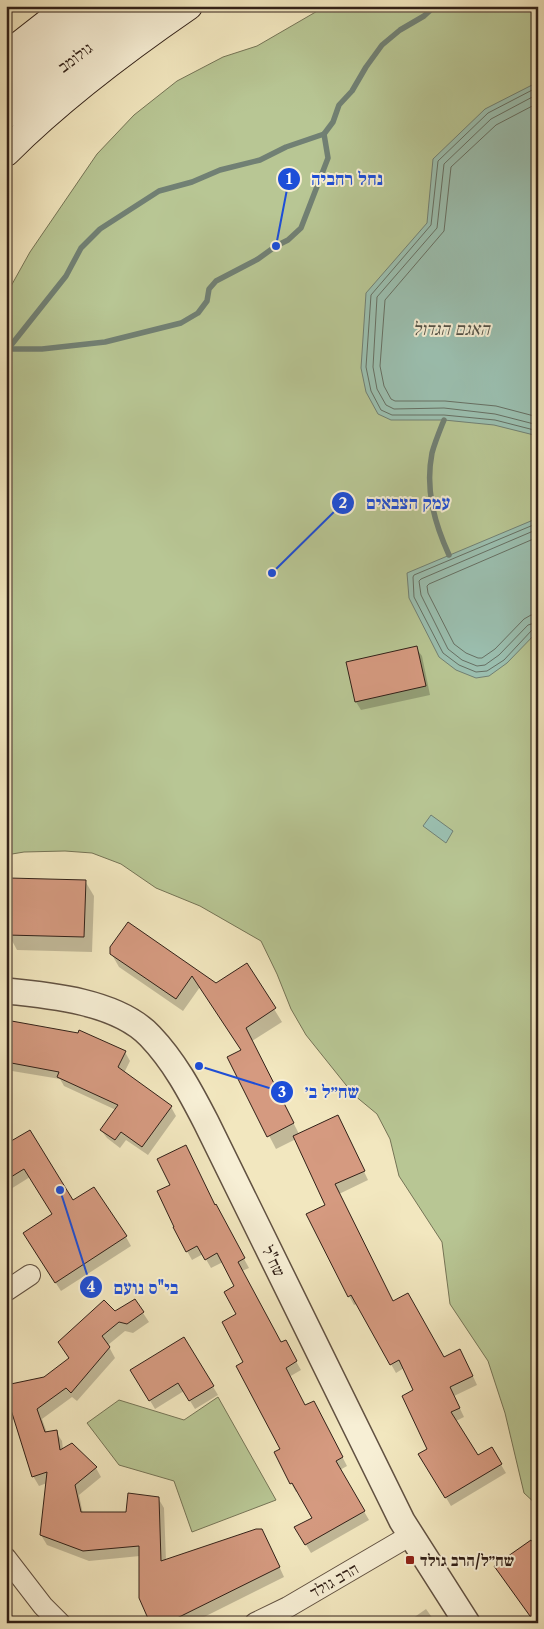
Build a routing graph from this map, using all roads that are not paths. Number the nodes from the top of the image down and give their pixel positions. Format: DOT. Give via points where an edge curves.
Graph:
graph roads {
  1 [pos="70,6"];
  2 [pos="104,6"];
  3 [pos="148,6"];
  4 [pos="188,6"];
  5 [pos="6,56"];
  6 [pos="6,84"];
  7 [pos="6,114"];
  8 [pos="6,152"];
  9 [pos="6,991"];
  10 [pos="30,1275"];
  11 [pos="6,1291"];
  12 [pos="411,1535"];
  13 [pos="6,1558"];
  14 [pos="267,1620"];
  15 [pos="60,1623"];
  16 [pos="467,1623"];
  1 -- 5 [label="main road"];
  2 -- 6 [label="main road, גולומב"];
  3 -- 7 [label="main road, גולומב" via="62,66"];
  4 -- 8 [label="main road" via="99,71"];
  9 -- 12 [label="street, שח\"ל" via="78,1000 124,1017 148,1034 167,1055 206,1122"];
  10 -- 11 [label="street"];
  12 -- 14 [label="street, הרב גולד"];
  12 -- 16 [label="street, שח\"ל"];
  13 -- 15 [label="street"];
}
